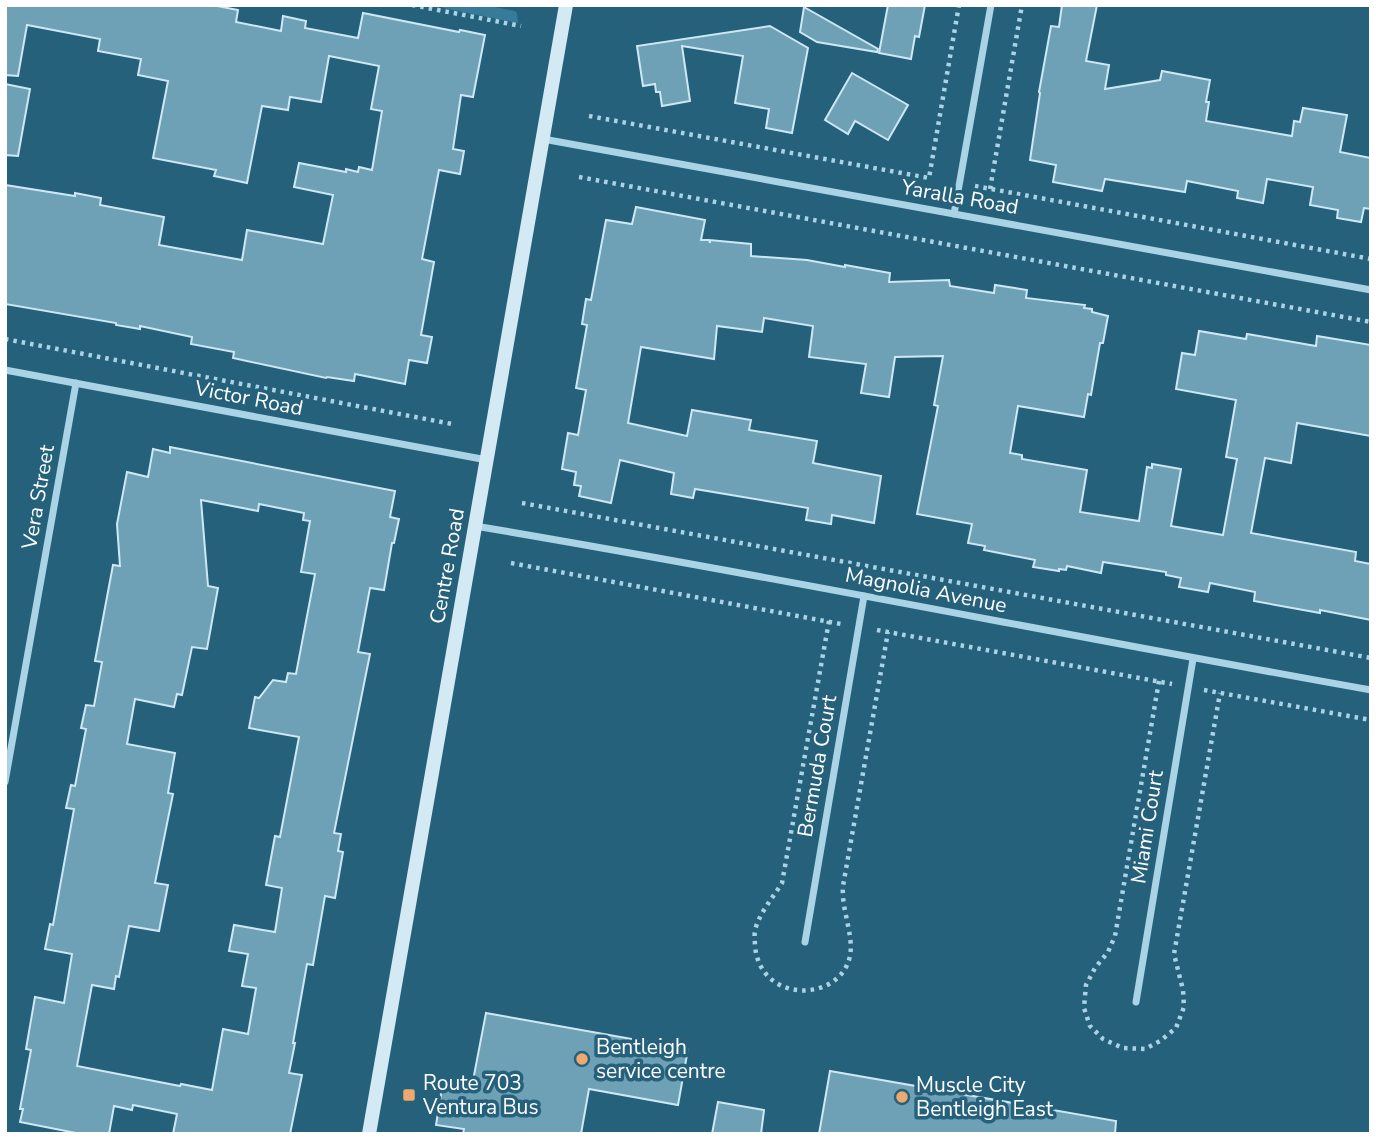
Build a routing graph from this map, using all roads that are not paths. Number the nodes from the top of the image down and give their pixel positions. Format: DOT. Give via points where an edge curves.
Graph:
graph roads {
  1 [pos="566,5"];
  2 [pos="991,5"];
  3 [pos="544,139"];
  4 [pos="954,214"];
  5 [pos="1371,290"];
  6 [pos="5,370"];
  7 [pos="76,383"];
  8 [pos="487,461"];
  9 [pos="475,526"];
  10 [pos="864,596"];
  11 [pos="1193,659"];
  12 [pos="1371,690"];
  13 [pos="5,782"];
  14 [pos="805,942"];
  15 [pos="1136,1002"];
  16 [pos="369,1134"];
  1 -- 3 [label="main road, Centre Road"];
  2 -- 4 [label="street"];
  3 -- 4 [label="street, Yaralla Road"];
  3 -- 8 [label="main road, Centre Road"];
  4 -- 5 [label="street, Yaralla Road"];
  6 -- 7 [label="street, Victor Road"];
  7 -- 8 [label="street, Victor Road"];
  7 -- 13 [label="street, Vera Street"];
  8 -- 9 [label="main road, Centre Road"];
  9 -- 10 [label="street, Magnolia Avenue"];
  9 -- 16 [label="main road, Centre Road"];
  10 -- 11 [label="street, Magnolia Avenue"];
  10 -- 14 [label="street, Bermuda Court"];
  11 -- 12 [label="street, Magnolia Avenue"];
  11 -- 15 [label="street, Miami Court"];
}
